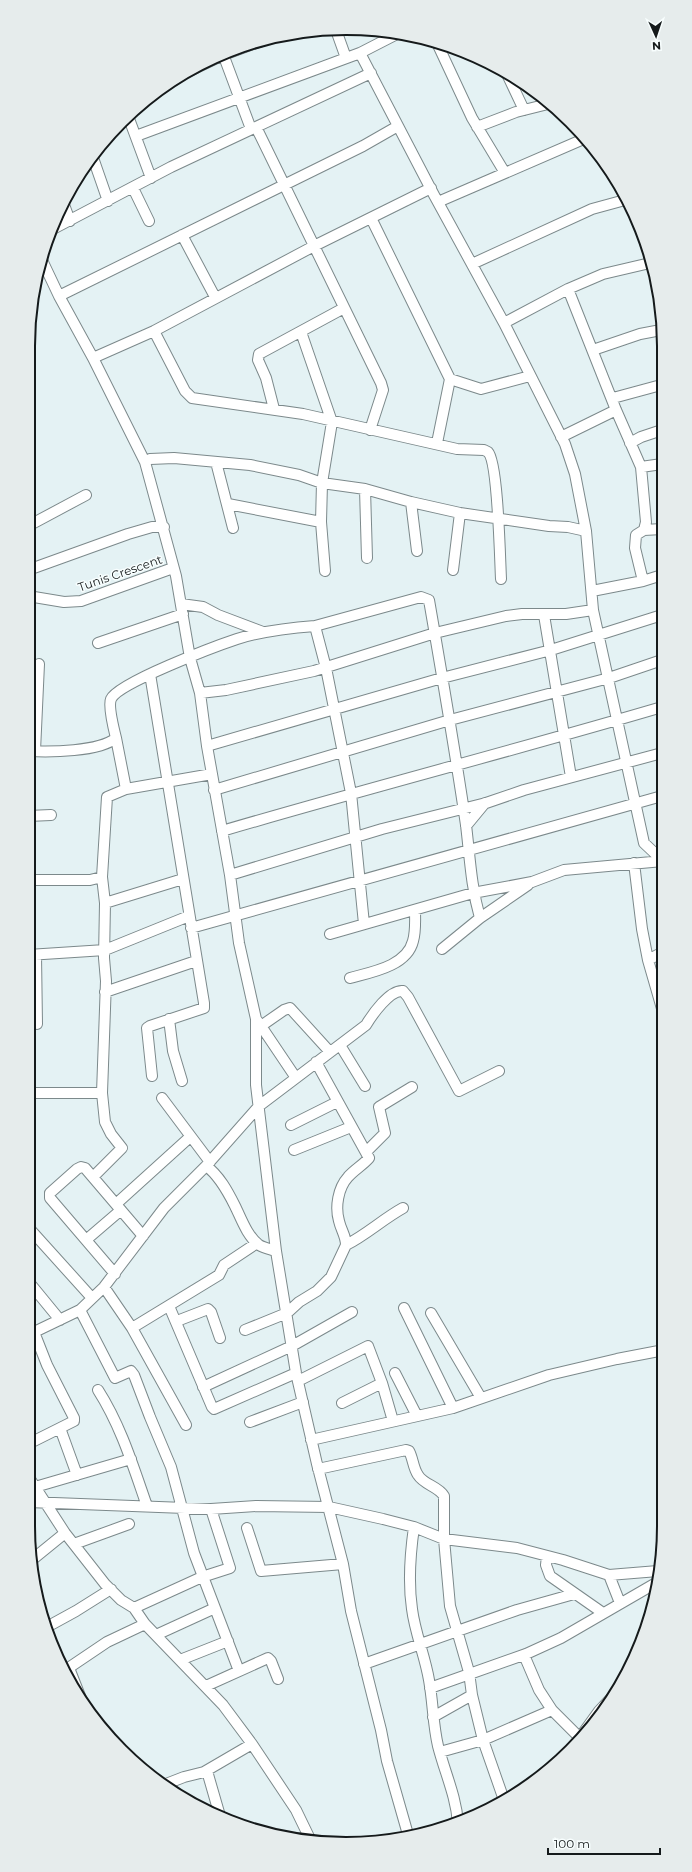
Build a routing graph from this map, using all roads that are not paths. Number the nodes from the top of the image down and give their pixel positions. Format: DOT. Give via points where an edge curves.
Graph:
graph roads {
  1 [pos="338,35"];
  2 [pos="388,38"];
  3 [pos="440,50"];
  4 [pos="360,52"];
  5 [pos="346,58"];
  6 [pos="225,60"];
  7 [pos="371,73"];
  8 [pos="511,82"];
  9 [pos="239,98"];
  10 [pos="543,105"];
  11 [pos="524,110"];
  12 [pos="130,122"];
  13 [pos="398,126"];
  14 [pos="477,127"];
  15 [pos="254,128"];
  16 [pos="136,136"];
  17 [pos="580,141"];
  18 [pos="95,163"];
  19 [pos="505,173"];
  20 [pos="151,178"];
  21 [pos="283,184"];
  22 [pos="134,188"];
  23 [pos="430,188"];
  24 [pos="108,201"];
  25 [pos="621,201"];
  26 [pos="438,202"];
  27 [pos="66,210"];
  28 [pos="371,218"];
  29 [pos="70,221"];
  30 [pos="149,221"];
  31 [pos="59,226"];
  32 [pos="182,235"];
  33 [pos="314,246"];
  34 [pos="472,264"];
  35 [pos="645,264"];
  36 [pos="46,268"];
  37 [pos="568,289"];
  38 [pos="59,296"];
  39 [pos="215,297"];
  40 [pos="344,308"];
  41 [pos="504,323"];
  42 [pos="154,331"];
  43 [pos="656,331"];
  44 [pos="301,332"];
  45 [pos="593,350"];
  46 [pos="94,358"];
  47 [pos="530,376"];
  48 [pos="450,379"];
  49 [pos="657,387"];
  50 [pos="613,398"];
  51 [pos="274,409"];
  52 [pos="616,410"];
  53 [pos="332,422"];
  54 [pos="370,430"];
  55 [pos="657,432"];
  56 [pos="561,437"];
  57 [pos="437,443"];
  58 [pos="630,443"];
  59 [pos="145,462"];
  60 [pos="216,462"];
  61 [pos="657,465"];
  62 [pos="641,467"];
  63 [pos="322,482"];
  64 [pos="365,489"];
  65 [pos="86,495"];
  66 [pos="411,502"];
  67 [pos="228,504"];
  68 [pos="460,513"];
  69 [pos="499,518"];
  70 [pos="35,522"];
  71 [pos="321,522"];
  72 [pos="163,525"];
  73 [pos="233,528"];
  74 [pos="644,530"];
  75 [pos="657,530"];
  76 [pos="586,531"];
  77 [pos="417,551"];
  78 [pos="367,558"];
  79 [pos="35,567"];
  80 [pos="173,568"];
  81 [pos="453,570"];
  82 [pos="325,571"];
  83 [pos="657,576"];
  84 [pos="501,578"];
  85 [pos="643,580"];
  86 [pos="35,597"];
  87 [pos="593,602"];
  88 [pos="182,609"];
  89 [pos="544,615"];
  90 [pos="657,617"];
  91 [pos="315,626"];
  92 [pos="263,632"];
  93 [pos="435,633"];
  94 [pos="600,635"];
  95 [pos="98,644"];
  96 [pos="551,650"];
  97 [pos="190,658"];
  98 [pos="657,662"];
  99 [pos="39,664"];
  100 [pos="326,668"];
  101 [pos="150,674"];
  102 [pos="442,678"];
  103 [pos="609,678"];
  104 [pos="557,692"];
  105 [pos="200,694"];
  106 [pos="334,709"];
  107 [pos="657,709"];
  108 [pos="35,714"];
  109 [pos="450,720"];
  110 [pos="619,720"];
  111 [pos="564,735"];
  112 [pos="116,738"];
  113 [pos="207,746"];
  114 [pos="35,751"];
  115 [pos="343,751"];
  116 [pos="657,754"];
  117 [pos="628,762"];
  118 [pos="457,765"];
  119 [pos="212,774"];
  120 [pos="571,777"];
  121 [pos="168,782"];
  122 [pos="126,788"];
  123 [pos="214,790"];
  124 [pos="351,793"];
  125 [pos="657,797"];
  126 [pos="635,802"];
  127 [pos="486,803"];
  128 [pos="463,809"];
  129 [pos="51,815"];
  130 [pos="35,816"];
  131 [pos="466,826"];
  132 [pos="222,831"];
  133 [pos="355,837"];
  134 [pos="468,849"];
  135 [pos="657,856"];
  136 [pos="657,861"];
  137 [pos="634,863"];
  138 [pos="230,875"];
  139 [pos="102,877"];
  140 [pos="183,879"];
  141 [pos="360,879"];
  142 [pos="35,880"];
  143 [pos="532,882"];
  144 [pos="473,894"];
  145 [pos="105,903"];
  146 [pos="415,910"];
  147 [pos="235,915"];
  148 [pos="189,916"];
  149 [pos="480,918"];
  150 [pos="364,924"];
  151 [pos="191,928"];
  152 [pos="330,934"];
  153 [pos="442,949"];
  154 [pos="105,950"];
  155 [pos="35,955"];
  156 [pos="657,955"];
  157 [pos="648,960"];
  158 [pos="196,961"];
  159 [pos="350,978"];
  160 [pos="657,991"];
  161 [pos="105,992"];
  162 [pos="35,996"];
  163 [pos="169,1019"];
  164 [pos="259,1022"];
  165 [pos="37,1024"];
  166 [pos="340,1045"];
  167 [pos="330,1052"];
  168 [pos="316,1062"];
  169 [pos="499,1071"];
  170 [pos="152,1076"];
  171 [pos="296,1078"];
  172 [pos="182,1080"];
  173 [pos="365,1086"];
  174 [pos="412,1088"];
  175 [pos="35,1093"];
  176 [pos="102,1094"];
  177 [pos="162,1098"];
  178 [pos="337,1102"];
  179 [pos="259,1106"];
  180 [pos="290,1125"];
  181 [pos="351,1127"];
  182 [pos="190,1137"];
  183 [pos="294,1150"];
  184 [pos="366,1152"];
  185 [pos="208,1164"];
  186 [pos="94,1176"];
  187 [pos="119,1207"];
  188 [pos="403,1208"];
  189 [pos="35,1235"];
  190 [pos="143,1236"];
  191 [pos="86,1240"];
  192 [pos="257,1244"];
  193 [pos="346,1245"];
  194 [pos="276,1251"];
  195 [pos="115,1274"];
  196 [pos="104,1287"];
  197 [pos="35,1290"];
  198 [pos="92,1298"];
  199 [pos="169,1306"];
  200 [pos="404,1308"];
  201 [pos="80,1310"];
  202 [pos="352,1312"];
  203 [pos="287,1313"];
  204 [pos="431,1314"];
  205 [pos="60,1320"];
  206 [pos="177,1322"];
  207 [pos="132,1328"];
  208 [pos="245,1330"];
  209 [pos="35,1331"];
  210 [pos="220,1338"];
  211 [pos="35,1341"];
  212 [pos="292,1346"];
  213 [pos="657,1351"];
  214 [pos="395,1373"];
  215 [pos="297,1377"];
  216 [pos="382,1383"];
  217 [pos="203,1387"];
  218 [pos="98,1390"];
  219 [pos="481,1398"];
  220 [pos="303,1402"];
  221 [pos="342,1403"];
  222 [pos="453,1408"];
  223 [pos="417,1416"];
  224 [pos="393,1421"];
  225 [pos="250,1422"];
  226 [pos="186,1425"];
  227 [pos="60,1428"];
  228 [pos="35,1440"];
  229 [pos="311,1440"];
  230 [pos="131,1459"];
  231 [pos="318,1469"];
  232 [pos="77,1475"];
  233 [pos="35,1488"];
  234 [pos="35,1502"];
  235 [pos="44,1502"];
  236 [pos="147,1506"];
  237 [pos="329,1507"];
  238 [pos="183,1508"];
  239 [pos="211,1509"];
  240 [pos="129,1524"];
  241 [pos="414,1527"];
  242 [pos="247,1528"];
  243 [pos="65,1533"];
  244 [pos="444,1538"];
  245 [pos="74,1544"];
  246 [pos="37,1556"];
  247 [pos="547,1556"];
  248 [pos="343,1564"];
  249 [pos="653,1571"];
  250 [pos="609,1575"];
  251 [pos="202,1577"];
  252 [pos="651,1586"];
  253 [pos="111,1589"];
  254 [pos="574,1594"];
  255 [pos="620,1603"];
  256 [pos="134,1608"];
  257 [pos="215,1608"];
  258 [pos="603,1613"];
  259 [pos="52,1624"];
  260 [pos="145,1624"];
  261 [pos="456,1632"];
  262 [pos="156,1635"];
  263 [pos="228,1641"];
  264 [pos="420,1643"];
  265 [pos="524,1654"];
  266 [pos="180,1660"];
  267 [pos="364,1664"];
  268 [pos="69,1668"];
  269 [pos="239,1671"];
  270 [pos="469,1672"];
  271 [pos="278,1679"];
  272 [pos="206,1686"];
  273 [pos="430,1688"];
  274 [pos="472,1695"];
  275 [pos="552,1710"];
  276 [pos="432,1717"];
  277 [pos="577,1734"];
  278 [pos="483,1740"];
  279 [pos="252,1744"];
  280 [pos="440,1752"];
  281 [pos="207,1771"];
  282 [pos="170,1783"];
  283 [pos="502,1795"];
  284 [pos="218,1809"];
  285 [pos="457,1816"];
  286 [pos="407,1831"];
  287 [pos="308,1834"];
  1 -- 5 [label="street"];
  2 -- 4 [label="street"];
  3 -- 14 [label="street"];
  4 -- 5 [label="street"];
  4 -- 7 [label="street"];
  5 -- 9 [label="street"];
  6 -- 9 [label="street"];
  7 -- 13 [label="street"];
  7 -- 15 [label="street"];
  8 -- 11 [label="street"];
  9 -- 15 [label="street"];
  9 -- 16 [label="street"];
  10 -- 11 [label="street"];
  11 -- 14 [label="street"];
  12 -- 16 [label="street"];
  13 -- 21 [label="street" via="364,146"];
  13 -- 23 [label="street"];
  14 -- 19 [label="street"];
  15 -- 20 [label="street"];
  15 -- 21 [label="street"];
  16 -- 20 [label="street"];
  17 -- 19 [label="street"];
  18 -- 24 [label="street"];
  19 -- 26 [label="street"];
  20 -- 22 [label="street"];
  21 -- 32 [label="street"];
  21 -- 33 [label="street"];
  22 -- 24 [label="street"];
  22 -- 30 [label="street"];
  23 -- 26 [label="street"];
  23 -- 28 [label="street"];
  24 -- 29 [label="street"];
  25 -- 34 [label="street" via="592,209"];
  26 -- 34 [label="street"];
  27 -- 29 [label="street"];
  28 -- 33 [label="street"];
  28 -- 48 [label="street"];
  29 -- 31 [label="street"];
  32 -- 38 [label="street"];
  32 -- 39 [label="street"];
  33 -- 39 [label="street"];
  33 -- 40 [label="street"];
  34 -- 41 [label="street"];
  35 -- 37 [label="street" via="603,274"];
  36 -- 38 [label="street"];
  37 -- 41 [label="street"];
  37 -- 45 [label="street"];
  38 -- 46 [label="street"];
  39 -- 42 [label="street"];
  40 -- 44 [label="street"];
  40 -- 54 [label="street" via="383,390"];
  41 -- 47 [label="street"];
  42 -- 46 [label="street"];
  42 -- 51 [label="street" via="185,391 192,398"];
  43 -- 45 [label="street"];
  44 -- 51 [label="street" via="259,354 258,360 266,378"];
  44 -- 53 [label="street"];
  45 -- 50 [label="street"];
  46 -- 59 [label="street"];
  47 -- 48 [label="street" via="481,389"];
  47 -- 56 [label="street"];
  48 -- 57 [label="street"];
  49 -- 50 [label="street"];
  50 -- 52 [label="street"];
  51 -- 53 [label="street"];
  52 -- 56 [label="street"];
  52 -- 58 [label="street"];
  53 -- 54 [label="street"];
  53 -- 63 [label="street"];
  54 -- 57 [label="street"];
  55 -- 58 [label="street"];
  56 -- 76 [label="street" via="575,474"];
  57 -- 69 [label="street" via="457,449 484,450 490,455"];
  58 -- 62 [label="street"];
  59 -- 60 [label="street" via="150,459 174,458"];
  59 -- 72 [label="street"];
  60 -- 63 [label="street" via="250,465"];
  60 -- 67 [label="street"];
  61 -- 62 [label="street"];
  62 -- 74 [label="street" via="646,522"];
  63 -- 64 [label="street"];
  63 -- 71 [label="street"];
  64 -- 66 [label="street"];
  64 -- 78 [label="street"];
  65 -- 70 [label="street"];
  66 -- 68 [label="street"];
  66 -- 77 [label="street"];
  67 -- 71 [label="street"];
  67 -- 73 [label="street"];
  68 -- 69 [label="street"];
  68 -- 81 [label="street"];
  69 -- 76 [label="street"];
  69 -- 84 [label="street"];
  71 -- 82 [label="street"];
  72 -- 79 [label="street" via="128,534"];
  72 -- 80 [label="street"];
  74 -- 75 [label="street"];
  74 -- 85 [label="street" via="636,535 635,548"];
  76 -- 87 [label="street"];
  80 -- 86 [label="street, Tunis Crescent" via="81,601 64,602"];
  80 -- 88 [label="street"];
  83 -- 85 [label="street"];
  85 -- 87 [label="street"];
  87 -- 89 [label="street"];
  87 -- 94 [label="street"];
  88 -- 92 [label="street" via="203,607"];
  88 -- 95 [label="street"];
  88 -- 97 [label="street"];
  89 -- 93 [label="street" via="506,616"];
  89 -- 96 [label="street"];
  90 -- 94 [label="street"];
  91 -- 92 [label="street"];
  91 -- 93 [label="street" via="421,597 429,600"];
  91 -- 100 [label="street"];
  92 -- 97 [label="street" via="236,639"];
  93 -- 100 [label="street"];
  93 -- 102 [label="street"];
  94 -- 96 [label="street"];
  94 -- 103 [label="street"];
  96 -- 102 [label="street"];
  96 -- 104 [label="street"];
  97 -- 101 [label="street"];
  97 -- 105 [label="street"];
  98 -- 103 [label="street"];
  99 -- 108 [label="street"];
  100 -- 105 [label="street"];
  100 -- 106 [label="street"];
  101 -- 112 [label="street" via="120,689 110,700"];
  101 -- 121 [label="street"];
  102 -- 106 [label="street"];
  102 -- 109 [label="street"];
  103 -- 104 [label="street"];
  103 -- 110 [label="street"];
  104 -- 109 [label="street"];
  104 -- 111 [label="street"];
  105 -- 113 [label="street"];
  106 -- 113 [label="street"];
  106 -- 115 [label="street"];
  107 -- 110 [label="street"];
  109 -- 115 [label="street"];
  109 -- 118 [label="street"];
  110 -- 111 [label="street"];
  110 -- 117 [label="street"];
  111 -- 118 [label="street"];
  111 -- 120 [label="street"];
  112 -- 114 [label="street" via="102,745 87,748"];
  112 -- 122 [label="street"];
  113 -- 119 [label="street"];
  115 -- 123 [label="street"];
  115 -- 124 [label="street"];
  116 -- 117 [label="street"];
  117 -- 120 [label="street"];
  117 -- 126 [label="street"];
  118 -- 124 [label="street"];
  118 -- 128 [label="street"];
  119 -- 121 [label="street"];
  119 -- 123 [label="street"];
  120 -- 127 [label="street"];
  121 -- 122 [label="street"];
  121 -- 140 [label="street"];
  122 -- 139 [label="street" via="107,797"];
  123 -- 132 [label="street"];
  124 -- 132 [label="street"];
  124 -- 133 [label="street"];
  125 -- 126 [label="street"];
  126 -- 134 [label="street"];
  126 -- 135 [label="street" via="644,843"];
  127 -- 128 [label="street"];
  127 -- 131 [label="street"];
  128 -- 131 [label="street"];
  128 -- 133 [label="street"];
  129 -- 130 [label="street"];
  131 -- 134 [label="street"];
  132 -- 138 [label="street"];
  133 -- 138 [label="street"];
  133 -- 141 [label="street"];
  134 -- 141 [label="street"];
  134 -- 144 [label="street"];
  136 -- 137 [label="street"];
  137 -- 143 [label="street" via="564,870"];
  137 -- 157 [label="street" via="639,913"];
  138 -- 147 [label="street"];
  139 -- 142 [label="street" via="90,880"];
  139 -- 145 [label="street"];
  140 -- 145 [label="street"];
  140 -- 148 [label="street"];
  141 -- 147 [label="street"];
  141 -- 150 [label="street"];
  143 -- 144 [label="street"];
  143 -- 149 [label="street"];
  144 -- 146 [label="street"];
  144 -- 149 [label="street"];
  145 -- 154 [label="street"];
  146 -- 150 [label="street"];
  146 -- 159 [label="street" via="414,940 408,953 396,962"];
  147 -- 151 [label="street"];
  147 -- 164 [label="street" via="239,943"];
  148 -- 151 [label="street"];
  148 -- 154 [label="street"];
  149 -- 153 [label="street"];
  150 -- 152 [label="street"];
  151 -- 158 [label="street"];
  154 -- 155 [label="street"];
  154 -- 161 [label="street"];
  156 -- 157 [label="street"];
  157 -- 160 [label="street"];
  158 -- 161 [label="street"];
  158 -- 163 [label="street" via="204,1008"];
  161 -- 176 [label="street"];
  162 -- 165 [label="street"];
  163 -- 170 [label="street" via="148,1028"];
  163 -- 172 [label="street" via="173,1051"];
  164 -- 167 [label="street" via="290,1008"];
  164 -- 171 [label="street"];
  164 -- 179 [label="street" via="256,1085"];
  166 -- 167 [label="street"];
  166 -- 169 [label="street" via="366,1025 393,992 403,990 459,1091"];
  166 -- 173 [label="street"];
  167 -- 168 [label="street"];
  168 -- 171 [label="street"];
  168 -- 178 [label="street"];
  171 -- 179 [label="street"];
  174 -- 184 [label="street" via="379,1107 385,1133"];
  175 -- 176 [label="street"];
  176 -- 186 [label="street" via="106,1122 111,1134 122,1148"];
  177 -- 182 [label="street"];
  178 -- 180 [label="street"];
  178 -- 181 [label="street"];
  179 -- 185 [label="street"];
  179 -- 194 [label="street"];
  181 -- 183 [label="street"];
  181 -- 184 [label="street"];
  182 -- 185 [label="street"];
  182 -- 187 [label="street"];
  184 -- 193 [label="street" via="369,1158 348,1176 337,1200"];
  185 -- 190 [label="street" via="164,1208"];
  185 -- 192 [label="street"];
  186 -- 187 [label="street"];
  186 -- 191 [label="street" via="82,1167 50,1193 50,1198"];
  187 -- 190 [label="street"];
  187 -- 191 [label="street"];
  188 -- 193 [label="street"];
  189 -- 198 [label="street"];
  190 -- 195 [label="street"];
  191 -- 195 [label="street"];
  192 -- 194 [label="street"];
  192 -- 199 [label="street" via="224,1264 219,1274"];
  193 -- 203 [label="street" via="331,1277"];
  194 -- 203 [label="street"];
  195 -- 196 [label="street"];
  196 -- 198 [label="street"];
  196 -- 207 [label="street"];
  197 -- 205 [label="street"];
  198 -- 201 [label="street"];
  199 -- 206 [label="street"];
  199 -- 207 [label="street"];
  200 -- 222 [label="street"];
  201 -- 205 [label="street"];
  201 -- 238 [label="street" via="115,1378 133,1372 171,1467"];
  202 -- 212 [label="street"];
  203 -- 208 [label="street"];
  203 -- 212 [label="street"];
  204 -- 219 [label="street"];
  205 -- 209 [label="street"];
  206 -- 210 [label="street" via="208,1309"];
  206 -- 217 [label="street"];
  207 -- 226 [label="street"];
  211 -- 227 [label="street" via="74,1418 74,1421"];
  212 -- 215 [label="street"];
  212 -- 217 [label="street"];
  213 -- 219 [label="street" via="549,1375"];
  214 -- 223 [label="street"];
  215 -- 216 [label="street" via="368,1346"];
  215 -- 217 [label="street" via="214,1409"];
  215 -- 220 [label="street"];
  216 -- 221 [label="street"];
  216 -- 224 [label="street"];
  218 -- 230 [label="street" via="111,1410"];
  219 -- 222 [label="street"];
  220 -- 225 [label="street"];
  220 -- 229 [label="street"];
  222 -- 223 [label="street"];
  223 -- 224 [label="street"];
  224 -- 229 [label="street"];
  227 -- 228 [label="street"];
  227 -- 232 [label="street"];
  229 -- 231 [label="street"];
  230 -- 232 [label="street"];
  230 -- 236 [label="street"];
  231 -- 237 [label="street"];
  231 -- 244 [label="street" via="409,1451 417,1475 440,1490 444,1496"];
  232 -- 233 [label="street"];
  233 -- 235 [label="street"];
  234 -- 235 [label="street"];
  235 -- 236 [label="street"];
  235 -- 243 [label="street"];
  236 -- 238 [label="street"];
  237 -- 239 [label="street" via="256,1506"];
  237 -- 241 [label="street"];
  237 -- 248 [label="street"];
  238 -- 239 [label="street"];
  238 -- 251 [label="street"];
  239 -- 251 [label="street" via="230,1568"];
  240 -- 245 [label="street"];
  241 -- 244 [label="street"];
  241 -- 264 [label="street" via="410,1581 412,1610"];
  242 -- 248 [label="street" via="261,1571"];
  243 -- 245 [label="street"];
  243 -- 246 [label="street"];
  244 -- 247 [label="street" via="517,1548"];
  244 -- 261 [label="street" via="450,1606"];
  245 -- 253 [label="street"];
  247 -- 250 [label="street"];
  247 -- 254 [label="street" via="546,1565 550,1576"];
  248 -- 267 [label="street"];
  249 -- 250 [label="street"];
  250 -- 255 [label="street"];
  251 -- 256 [label="street"];
  251 -- 257 [label="street"];
  252 -- 255 [label="street"];
  253 -- 256 [label="street" via="121,1600"];
  253 -- 259 [label="street"];
  254 -- 258 [label="street"];
  254 -- 261 [label="street" via="517,1610"];
  255 -- 258 [label="street"];
  256 -- 260 [label="street"];
  257 -- 262 [label="street"];
  257 -- 263 [label="street"];
  258 -- 265 [label="street" via="561,1638"];
  260 -- 262 [label="street"];
  260 -- 268 [label="street" via="107,1642"];
  261 -- 264 [label="street"];
  261 -- 270 [label="street"];
  262 -- 266 [label="street"];
  263 -- 266 [label="street"];
  263 -- 269 [label="street"];
  264 -- 267 [label="street"];
  264 -- 273 [label="street"];
  265 -- 270 [label="street"];
  265 -- 275 [label="street" via="539,1690"];
  266 -- 272 [label="street"];
  267 -- 286 [label="street" via="394,1793"];
  269 -- 271 [label="street" via="268,1658"];
  269 -- 272 [label="street"];
  270 -- 273 [label="street"];
  270 -- 274 [label="street"];
  272 -- 279 [label="street"];
  273 -- 276 [label="street"];
  274 -- 276 [label="street"];
  274 -- 278 [label="street"];
  275 -- 277 [label="street"];
  275 -- 278 [label="street"];
  276 -- 280 [label="street"];
  278 -- 280 [label="street"];
  278 -- 283 [label="street"];
  279 -- 281 [label="street"];
  279 -- 287 [label="street" via="296,1810"];
  280 -- 285 [label="street" via="456,1803"];
  281 -- 282 [label="street"];
  281 -- 284 [label="street"];
}
